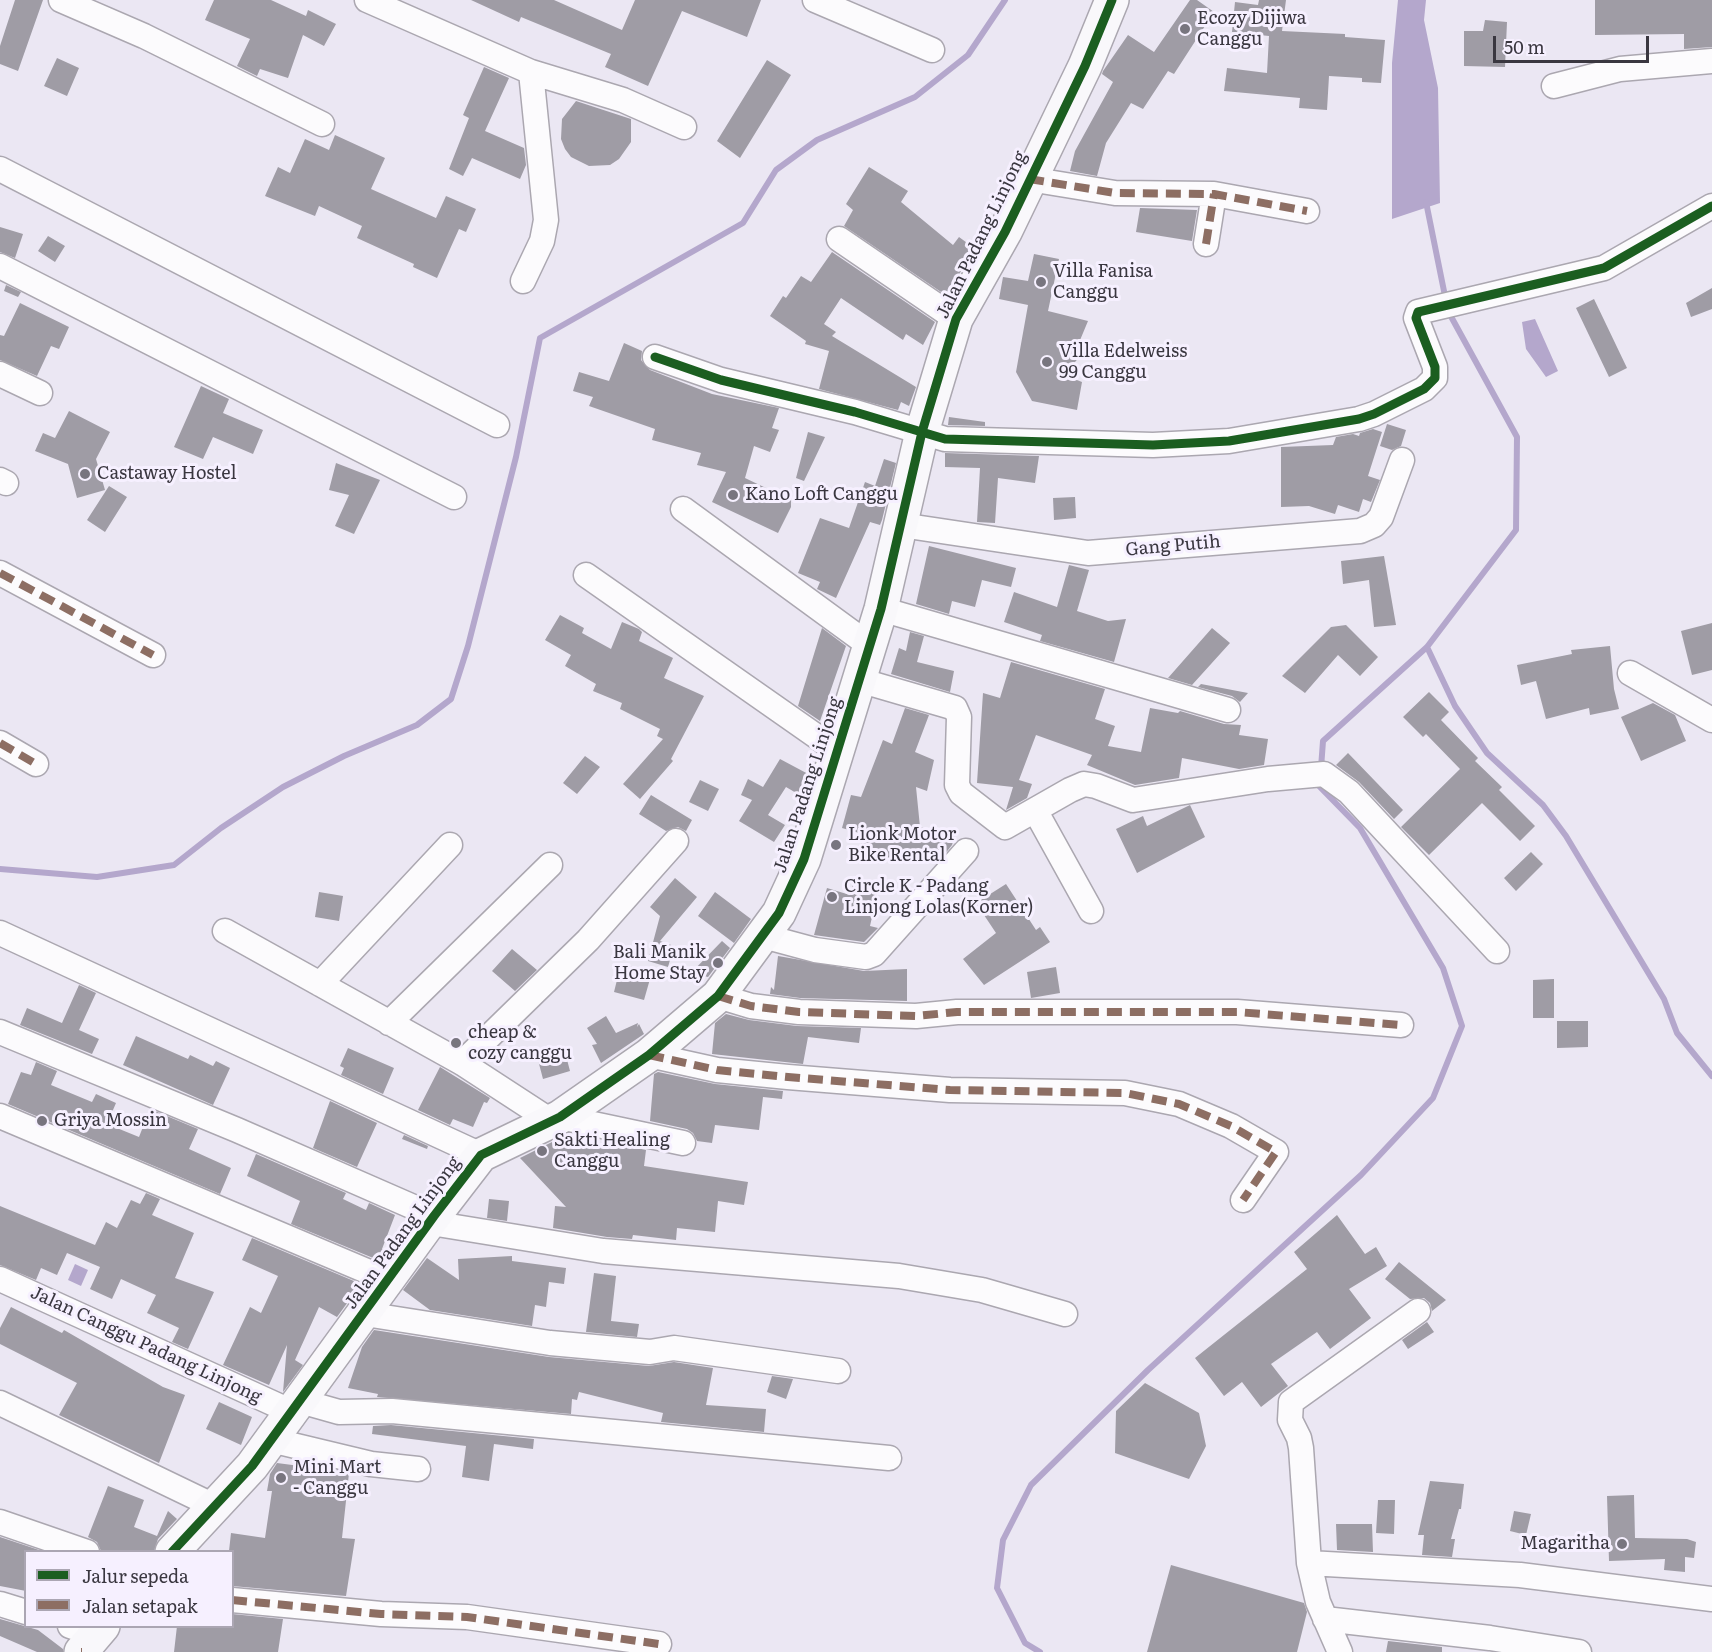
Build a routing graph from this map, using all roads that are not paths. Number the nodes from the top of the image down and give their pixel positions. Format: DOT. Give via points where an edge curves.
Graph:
graph roads {
  1 [pos="61,0"];
  2 [pos="367,0"];
  3 [pos="815,0"];
  4 [pos="1112,0"];
  5 [pos="932,50"];
  6 [pos="1712,61"];
  7 [pos="531,72"];
  8 [pos="1554,86"];
  9 [pos="322,124"];
  10 [pos="684,127"];
  11 [pos="0,169"];
  12 [pos="1029,179"];
  13 [pos="1214,194"];
  14 [pos="1712,206"];
  15 [pos="1307,211"];
  16 [pos="839,239"];
  17 [pos="1206,244"];
  18 [pos="0,266"];
  19 [pos="523,281"];
  20 [pos="956,319"];
  21 [pos="655,357"];
  22 [pos="0,375"];
  23 [pos="40,393"];
  24 [pos="497,425"];
  25 [pos="922,432"];
  26 [pos="1402,460"];
  27 [pos="454,497"];
  28 [pos="682,509"];
  29 [pos="901,525"];
  30 [pos="0,573"];
  31 [pos="586,575"];
  32 [pos="881,609"];
  33 [pos="869,645"];
  34 [pos="153,655"];
  35 [pos="1630,673"];
  36 [pos="859,680"];
  37 [pos="1228,710"];
  38 [pos="1712,720"];
  39 [pos="0,743"];
  40 [pos="836,750"];
  41 [pos="36,764"];
  42 [pos="1035,810"];
  43 [pos="676,841"];
  44 [pos="450,845"];
  45 [pos="966,850"];
  46 [pos="550,866"];
  47 [pos="1091,911"];
  48 [pos="225,931"];
  49 [pos="0,933"];
  50 [pos="763,936"];
  51 [pos="1497,951"];
  52 [pos="320,984"];
  53 [pos="718,996"];
  54 [pos="389,1023"];
  55 [pos="1401,1025"];
  56 [pos="0,1032"];
  57 [pos="649,1055"];
  58 [pos="462,1063"];
  59 [pos="0,1116"];
  60 [pos="556,1119"];
  61 [pos="683,1143"];
  62 [pos="481,1155"];
  63 [pos="1243,1200"];
  64 [pos="432,1219"];
  65 [pos="0,1279"];
  66 [pos="388,1280"];
  67 [pos="1418,1311"];
  68 [pos="364,1314"];
  69 [pos="1065,1314"];
  70 [pos="838,1371"];
  71 [pos="0,1403"];
  72 [pos="296,1406"];
  73 [pos="271,1440"];
  74 [pos="890,1458"];
  75 [pos="418,1470"];
  76 [pos="214,1506"];
  77 [pos="0,1522"];
  78 [pos="84,1550"];
  79 [pos="173,1550"];
  80 [pos="1309,1563"];
  81 [pos="1712,1599"];
  82 [pos="234,1600"];
  83 [pos="0,1604"];
  84 [pos="24,1611"];
  85 [pos="1325,1620"];
  86 [pos="659,1644"];
  87 [pos="1340,1652"];
  88 [pos="1579,1652"];
  1 -- 9 [label="street" via="144,36"];
  2 -- 7 [label="street"];
  3 -- 5 [label="street"];
  4 -- 12 [label="street, Jalan Padang Linjong" via="1085,66"];
  6 -- 8 [label="street" via="1613,70"];
  7 -- 10 [label="street" via="623,100"];
  7 -- 19 [label="street" via="546,220 542,241"];
  11 -- 24 [label="street"];
  12 -- 13 [label="street" via="1115,193"];
  12 -- 20 [label="street, Jalan Padang Linjong" via="1005,232"];
  13 -- 15 [label="street"];
  13 -- 17 [label="street"];
  14 -- 25 [label="street" via="1604,268 1418,312 1416,318 1435,367 1435,378 1424,389 1359,419 1229,441 1153,445 945,439"];
  16 -- 20 [label="street"];
  18 -- 27 [label="street"];
  20 -- 25 [label="street, Jalan Padang Linjong"];
  21 -- 25 [label="street" via="721,380"];
  22 -- 23 [label="street"];
  25 -- 29 [label="street, Jalan Padang Linjong"];
  26 -- 29 [label="street, Gang Putih" via="1381,517 1360,531 1088,553"];
  28 -- 33 [label="street"];
  29 -- 32 [label="street, Jalan Padang Linjong"];
  30 -- 34 [label="street"];
  31 -- 40 [label="street"];
  32 -- 33 [label="street, Jalan Padang Linjong"];
  32 -- 37 [label="street"];
  33 -- 36 [label="street, Jalan Padang Linjong"];
  35 -- 38 [label="street"];
  36 -- 40 [label="street, Jalan Padang Linjong"];
  36 -- 42 [label="street" via="955,708 959,717 955,777 961,793 1005,827"];
  39 -- 41 [label="street"];
  40 -- 50 [label="street, Jalan Padang Linjong" via="804,859 779,913"];
  42 -- 47 [label="street"];
  42 -- 51 [label="street" via="1084,784 1133,800 1324,774 1349,792"];
  43 -- 58 [label="street" via="588,940"];
  44 -- 52 [label="street"];
  45 -- 50 [label="street" via="874,954 866,957 815,950"];
  46 -- 54 [label="street"];
  48 -- 52 [label="street"];
  49 -- 62 [label="street"];
  50 -- 53 [label="street, Jalan Padang Linjong"];
  52 -- 54 [label="street"];
  53 -- 55 [label="street" via="751,1006 799,1012 916,1016 957,1012 1237,1012"];
  53 -- 57 [label="street, Jalan Padang Linjong"];
  54 -- 58 [label="street"];
  56 -- 64 [label="street" via="237,1130"];
  57 -- 60 [label="street, Jalan Padang Linjong"];
  57 -- 63 [label="street" via="717,1070 788,1077 950,1090 1125,1093 1179,1104 1231,1126 1276,1152"];
  58 -- 60 [label="street"];
  59 -- 66 [label="street"];
  60 -- 61 [label="street"];
  60 -- 62 [label="street, Jalan Padang Linjong"];
  62 -- 64 [label="street, Jalan Padang Linjong"];
  64 -- 66 [label="street, Jalan Padang Linjong"];
  64 -- 69 [label="street" via="603,1251 899,1276 982,1290"];
  65 -- 72 [label="street, Jalan Canggu Padang Linjong"];
  66 -- 68 [label="street, Jalan Padang Linjong"];
  67 -- 80 [label="street" via="1291,1402 1290,1420 1301,1448"];
  68 -- 70 [label="street" via="550,1343 650,1352 674,1348"];
  68 -- 72 [label="street, Jalan Padang Linjong"];
  71 -- 76 [label="street"];
  72 -- 73 [label="street, Jalan Padang Linjong"];
  72 -- 74 [label="street, Jalan Canggu Padang Linjong" via="339,1412 392,1411"];
  73 -- 75 [label="street" via="371,1464"];
  73 -- 76 [label="street, Jalan Padang Linjong"];
  76 -- 79 [label="street, Jalan Padang Linjong"];
  77 -- 78 [label="street"];
  80 -- 81 [label="street" via="1520,1575"];
  80 -- 85 [label="street"];
  82 -- 86 [label="street" via="381,1614 467,1617"];
  83 -- 84 [label="street"];
  85 -- 87 [label="street"];
  85 -- 88 [label="street"];
}
